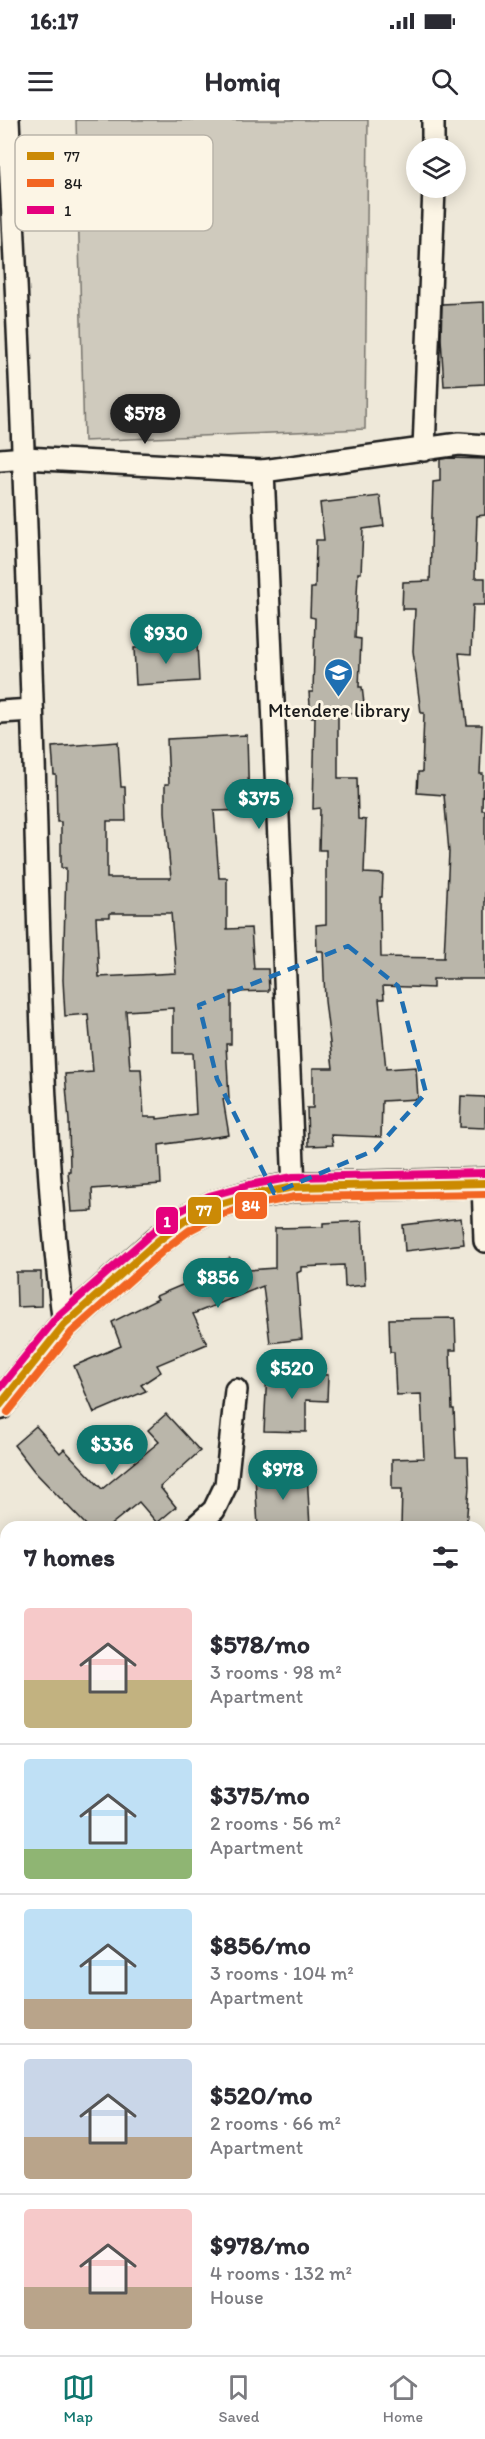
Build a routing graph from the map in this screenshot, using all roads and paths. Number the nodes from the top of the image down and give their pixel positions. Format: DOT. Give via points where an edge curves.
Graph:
graph roads {
  1 [pos="8,120"];
  2 [pos="433,120"];
  3 [pos="433,138"];
  4 [pos="434,198"];
  5 [pos="7,230"];
  6 [pos="485,446"];
  7 [pos="424,450"];
  8 [pos="25,458"];
  9 [pos="0,460"];
  10 [pos="263,471"];
  11 [pos="32,710"];
  12 [pos="0,712"];
  13 [pos="484,1183"];
  14 [pos="294,1187"];
  15 [pos="485,1241"];
  16 [pos="64,1325"];
  17 [pos="236,1390"];
  18 [pos="0,1405"];
  19 [pos="202,1521"];
  1 -- 5 [label="street"];
  2 -- 3 [label="street"];
  4 -- 7 [label="street"];
  5 -- 8 [label="street"];
  6 -- 7 [label="street" via="459,444"];
  7 -- 10 [label="street"];
  8 -- 9 [label="street"];
  8 -- 10 [label="street"];
  8 -- 11 [label="street"];
  10 -- 14 [label="street"];
  11 -- 12 [label="street"];
  11 -- 16 [label="street" via="44,1098"];
  13 -- 14 [label="main road"];
  13 -- 15 [label="street"];
  14 -- 16 [label="main road" via="213,1206 184,1221"];
  16 -- 18 [label="main road"];
  17 -- 19 [label="street" via="226,1485 214,1510"];
}
